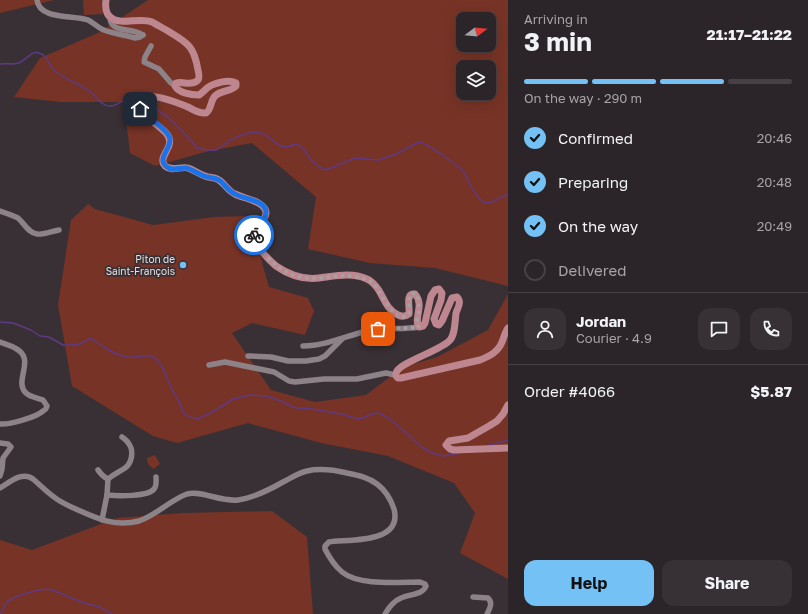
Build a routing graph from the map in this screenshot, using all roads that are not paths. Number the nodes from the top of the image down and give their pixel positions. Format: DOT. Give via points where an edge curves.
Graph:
graph roads {
  1 [pos="37,0"];
  2 [pos="106,0"];
  3 [pos="110,17"];
  4 [pos="151,46"];
  5 [pos="175,85"];
  6 [pos="0,211"];
  7 [pos="59,230"];
  8 [pos="419,327"];
  9 [pos="508,328"];
  10 [pos="345,337"];
  11 [pos="0,342"];
  12 [pos="303,346"];
  13 [pos="248,356"];
  14 [pos="209,365"];
  15 [pos="395,375"];
  16 [pos="508,405"];
  17 [pos="0,424"];
  18 [pos="122,437"];
  19 [pos="0,443"];
  20 [pos="508,448"];
  21 [pos="98,470"];
  22 [pos="0,476"];
  23 [pos="156,477"];
  24 [pos="108,479"];
  25 [pos="0,488"];
  26 [pos="108,495"];
  27 [pos="102,520"];
  28 [pos="473,597"];
  29 [pos="385,614"];
  30 [pos="487,614"];
  1 -- 3 [label="street" via="40,7 48,13 88,20 105,30 135,38 143,35 114,27"];
  2 -- 3 [label="main road" via="105,8"];
  3 -- 5 [label="main road" via="117,20 152,22 187,44 195,54 199,78 191,84 181,82"];
  4 -- 5 [label="street" via="144,62 159,69"];
  5 -- 8 [label="main road" via="180,91 197,95 218,83 230,81 236,85 232,90 216,95 209,111 204,113 169,100 144,96 137,99 137,104 145,114 170,138 163,158 166,167 189,168 218,180 233,194 262,205 266,212 265,218 256,228 255,241 276,265 288,274 306,278 344,275 367,279 375,286 392,312 400,316 409,314 409,297 415,294 418,298 419,313 416,322"];
  6 -- 7 [label="street" via="16,217 35,234"];
  8 -- 10 [label="street" via="368,330"];
  8 -- 15 [label="main road" via="425,323 434,290 439,289 442,293 434,319 439,325 452,298 459,298 452,339 404,365"];
  9 -- 15 [label="main road" via="499,349 487,357 401,378"];
  10 -- 12 [label="street"];
  10 -- 13 [label="street" via="319,359 292,361"];
  11 -- 17 [label="street" via="15,348 23,355 24,391 43,400 47,406 36,416"];
  14 -- 15 [label="street" via="225,362 274,372 295,382 357,379 386,373"];
  16 -- 20 [label="main road" via="497,421 468,438 449,441 446,445 454,450"];
  18 -- 24 [label="street" via="132,449 131,460 125,468"];
  19 -- 22 [label="street" via="7,443 11,447 3,458"];
  21 -- 24 [label="street"];
  23 -- 26 [label="street" via="156,487 149,493"];
  24 -- 26 [label="street"];
  25 -- 27 [label="street" via="22,476 30,477 55,498"];
  26 -- 27 [label="street"];
  27 -- 29 [label="street" via="128,523 139,520 188,494 229,500 248,498 295,476 319,469 361,476 374,481 389,498 395,514 394,524 377,536 329,542 325,549 340,571 353,578 425,584 422,592 400,598"];
  28 -- 30 [label="street" via="490,600"];
}
